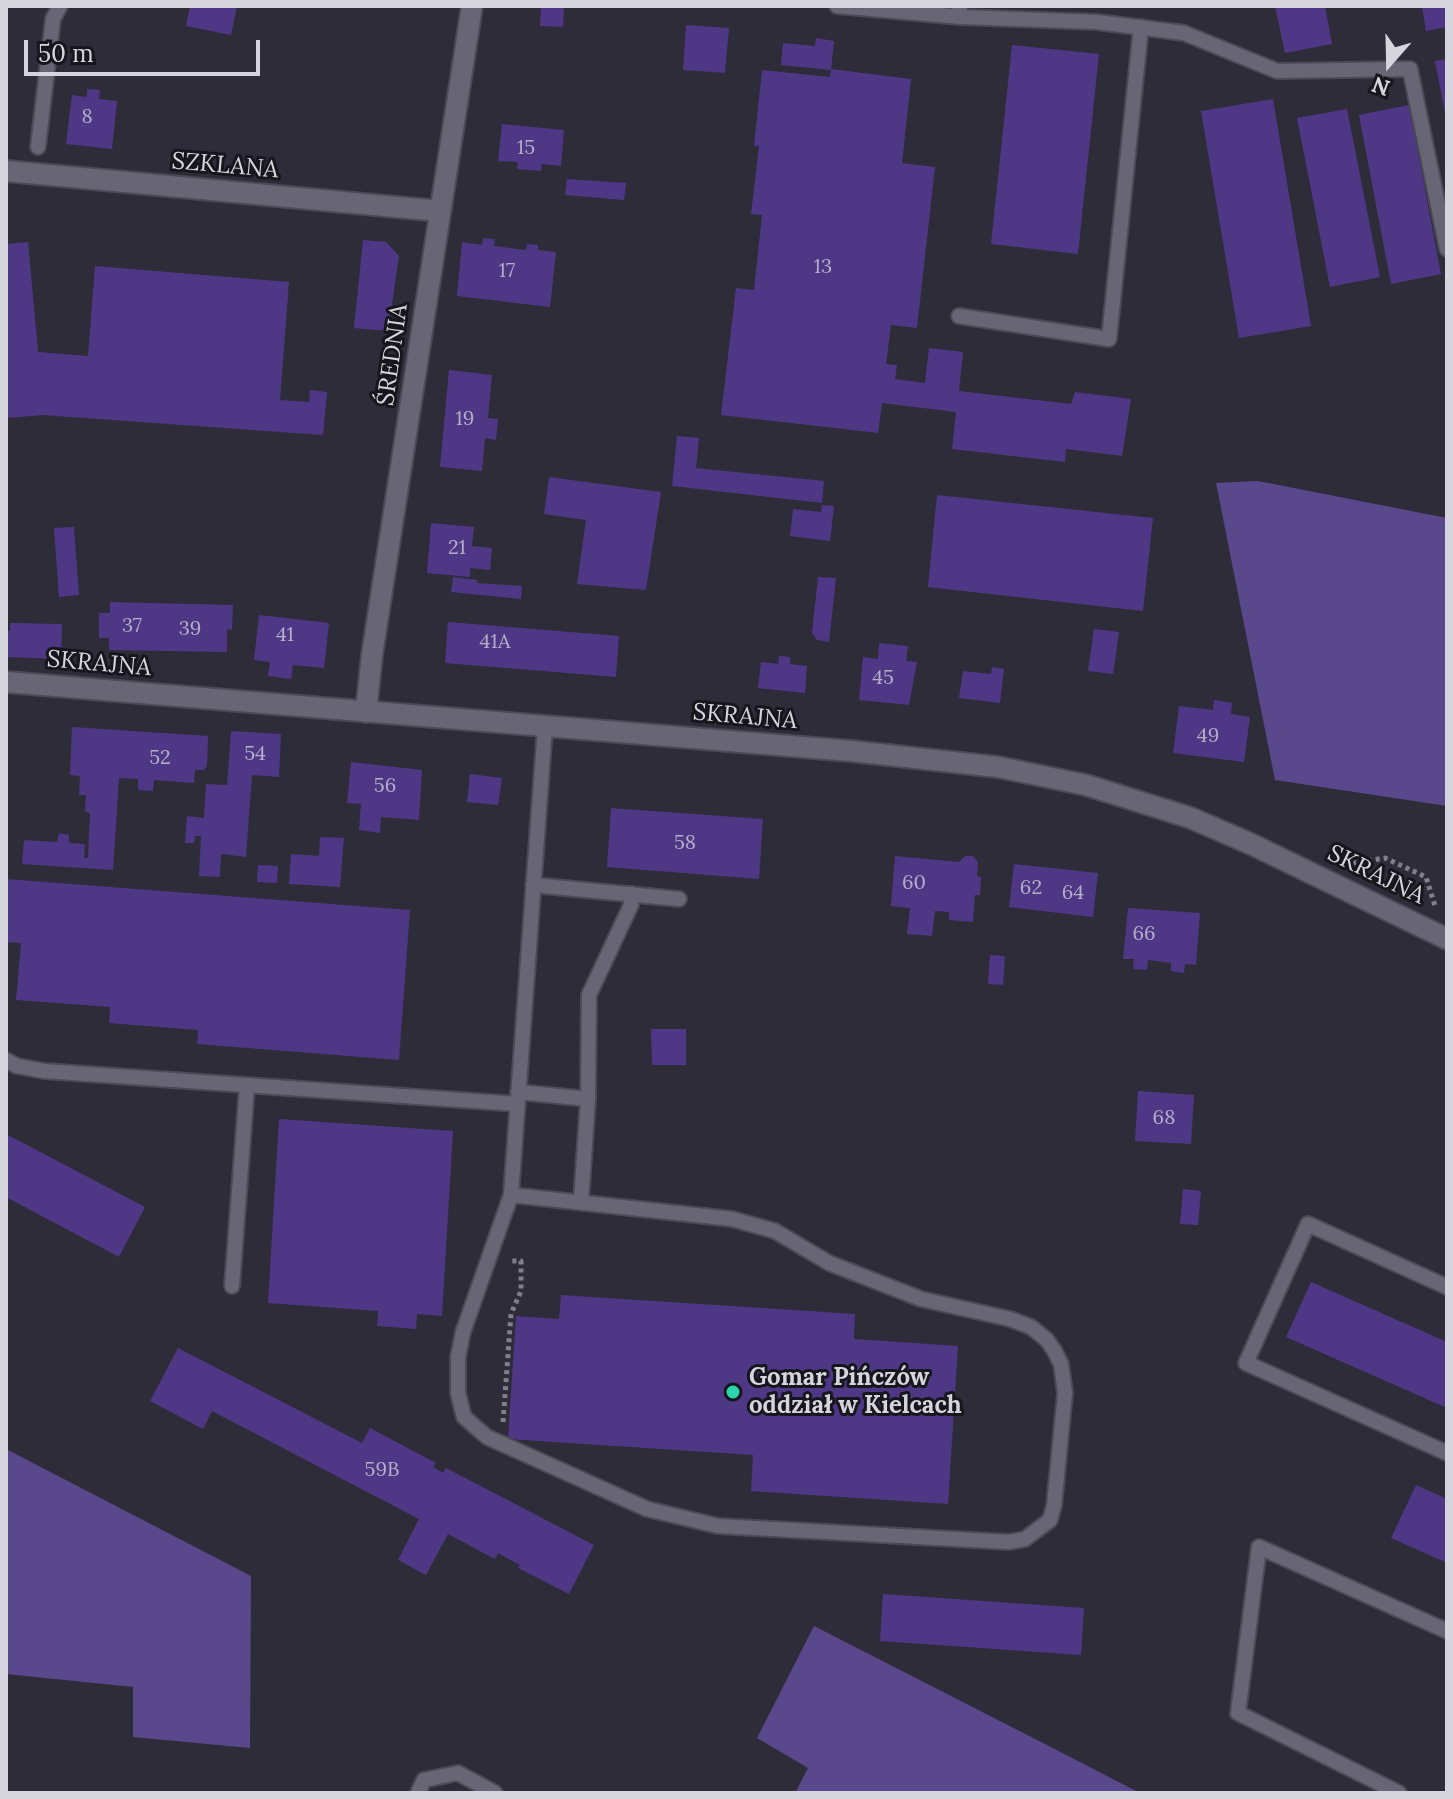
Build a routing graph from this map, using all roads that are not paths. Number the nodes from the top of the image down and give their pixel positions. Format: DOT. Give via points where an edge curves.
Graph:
graph roads {
  1 [pos="60,6"];
  2 [pos="472,6"];
  3 [pos="837,6"];
  4 [pos="960,12"];
  5 [pos="1141,27"];
  6 [pos="38,147"];
  7 [pos="6,171"];
  8 [pos="440,211"];
  9 [pos="1447,249"];
  10 [pos="959,316"];
  11 [pos="6,682"];
  12 [pos="366,712"];
  13 [pos="545,727"];
  14 [pos="533,885"];
  15 [pos="632,894"];
  16 [pos="679,899"];
  17 [pos="1447,939"];
  18 [pos="6,1060"];
  19 [pos="247,1086"];
  20 [pos="518,1098"];
  21 [pos="588,1099"];
  22 [pos="511,1195"];
  23 [pos="581,1202"];
  24 [pos="232,1286"];
  25 [pos="1447,1287"];
  26 [pos="1447,1453"];
  27 [pos="1447,1631"];
  28 [pos="418,1793"];
  29 [pos="495,1793"];
  30 [pos="1399,1793"];
  1 -- 6 [label="lane" via="53,19"];
  2 -- 8 [label="street, ŚREDNIA"];
  3 -- 4 [label="lane"];
  4 -- 5 [label="lane"];
  5 -- 9 [label="lane" via="1184,33 1277,71 1410,69"];
  5 -- 10 [label="lane" via="1109,339"];
  7 -- 8 [label="street, SZKLANA"];
  8 -- 12 [label="street, ŚREDNIA"];
  11 -- 12 [label="street, SKRAJNA"];
  12 -- 13 [label="street, SKRAJNA"];
  13 -- 14 [label="lane"];
  13 -- 17 [label="street, SKRAJNA" via="908,757 1046,776 1191,818"];
  14 -- 15 [label="lane"];
  14 -- 20 [label="lane"];
  15 -- 16 [label="lane"];
  15 -- 21 [label="lane" via="589,995"];
  18 -- 19 [label="lane" via="30,1070"];
  19 -- 20 [label="lane"];
  19 -- 24 [label="lane"];
  20 -- 21 [label="lane"];
  20 -- 22 [label="lane"];
  21 -- 23 [label="lane"];
  22 -- 23 [label="lane"];
  22 -- 23 [label="lane" via="458,1357 458,1393 472,1427 647,1509 718,1526 1009,1542 1025,1539 1050,1520 1065,1393 1054,1350 1031,1327 921,1299 829,1263 775,1231 732,1219"];
  25 -- 26 [label="lane" via="1308,1224 1246,1363"];
  27 -- 30 [label="lane" via="1259,1547 1238,1713"];
  28 -- 29 [label="lane" via="424,1780 458,1773"];
}
